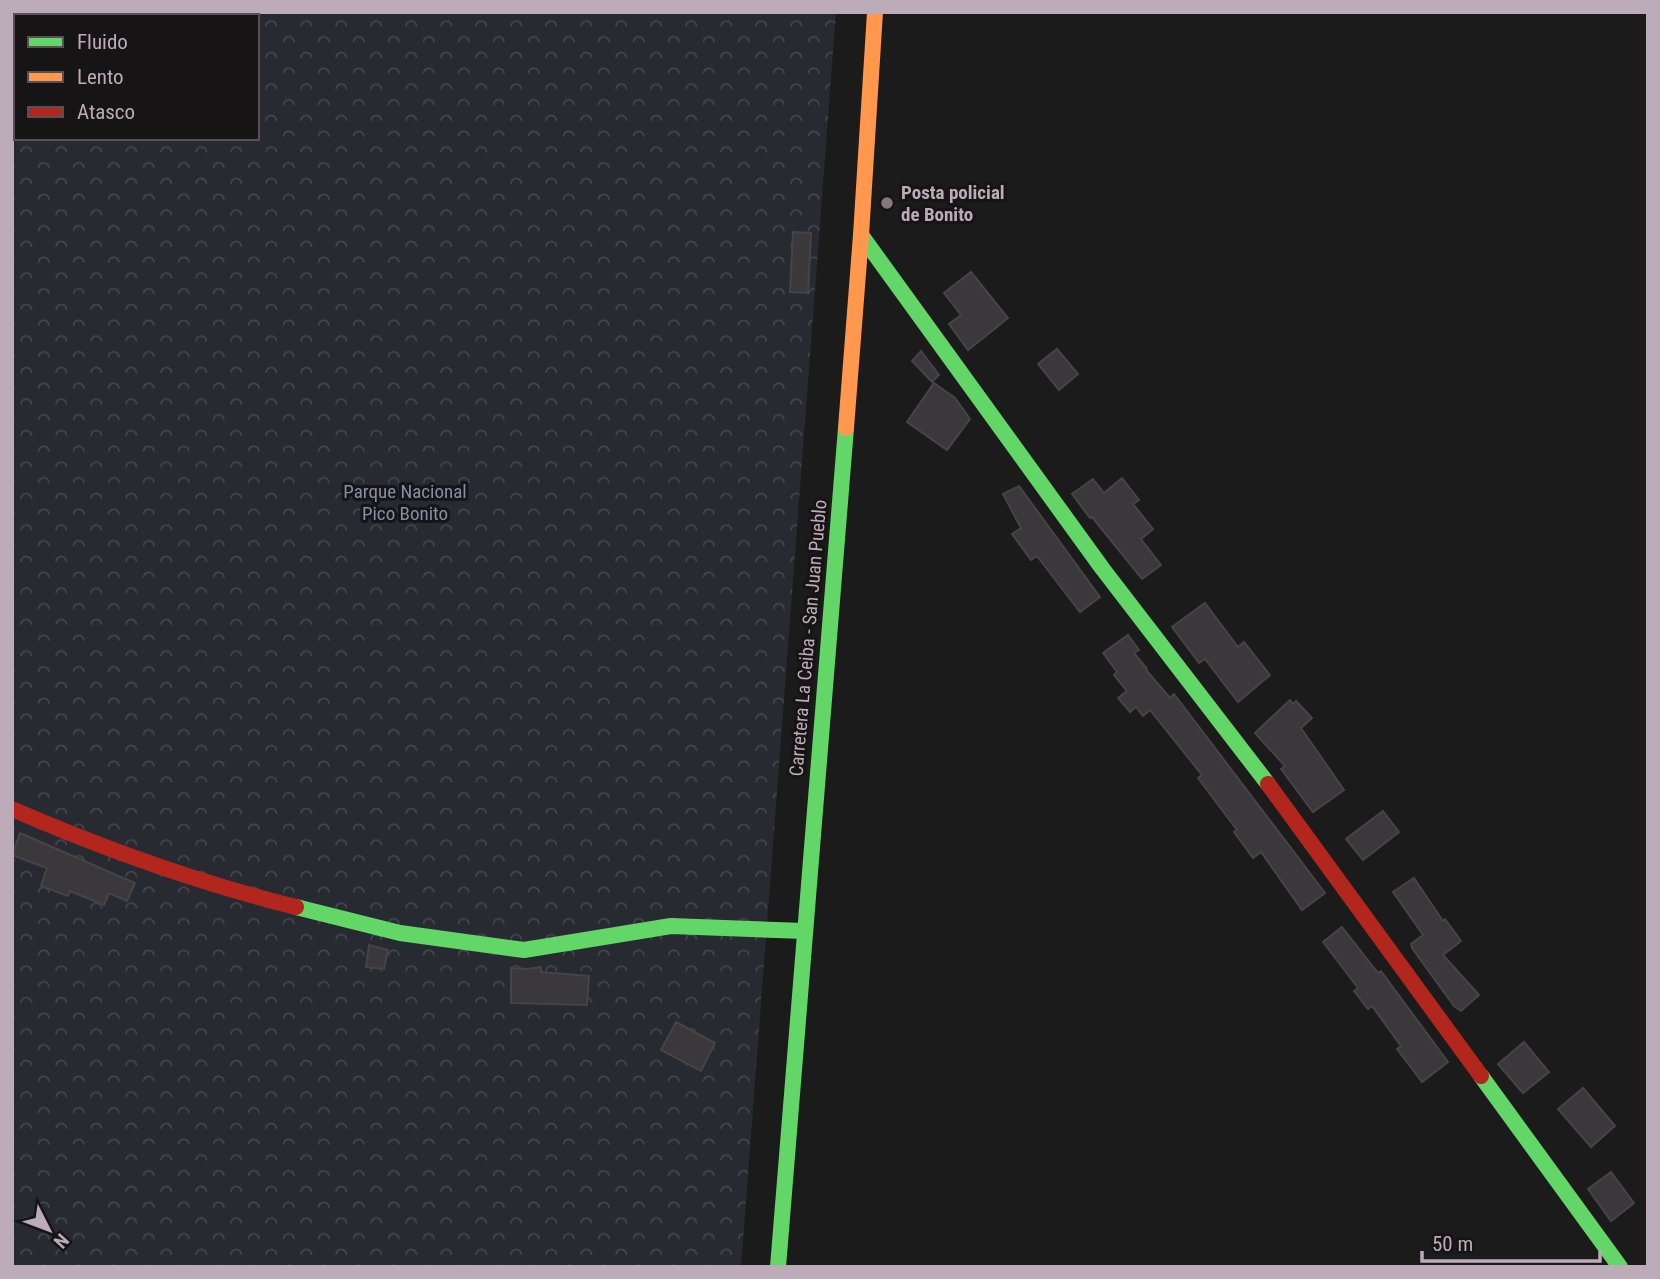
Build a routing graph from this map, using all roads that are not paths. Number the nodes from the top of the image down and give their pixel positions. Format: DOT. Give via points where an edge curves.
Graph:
graph roads {
  1 [pos="874,12"];
  2 [pos="860,235"];
  3 [pos="12,809"];
  4 [pos="804,931"];
  5 [pos="778,1267"];
  6 [pos="1620,1267"];
  1 -- 2 [label="street, Carretera La Ceiba - San Juan Pueblo"];
  2 -- 4 [label="street, Carretera La Ceiba - San Juan Pueblo"];
  2 -- 6 [label="street" via="1102,568 1301,827"];
  3 -- 4 [label="street" via="153,865 400,933 524,950 671,926"];
  4 -- 5 [label="street, Carretera La Ceiba - San Juan Pueblo"];
}
